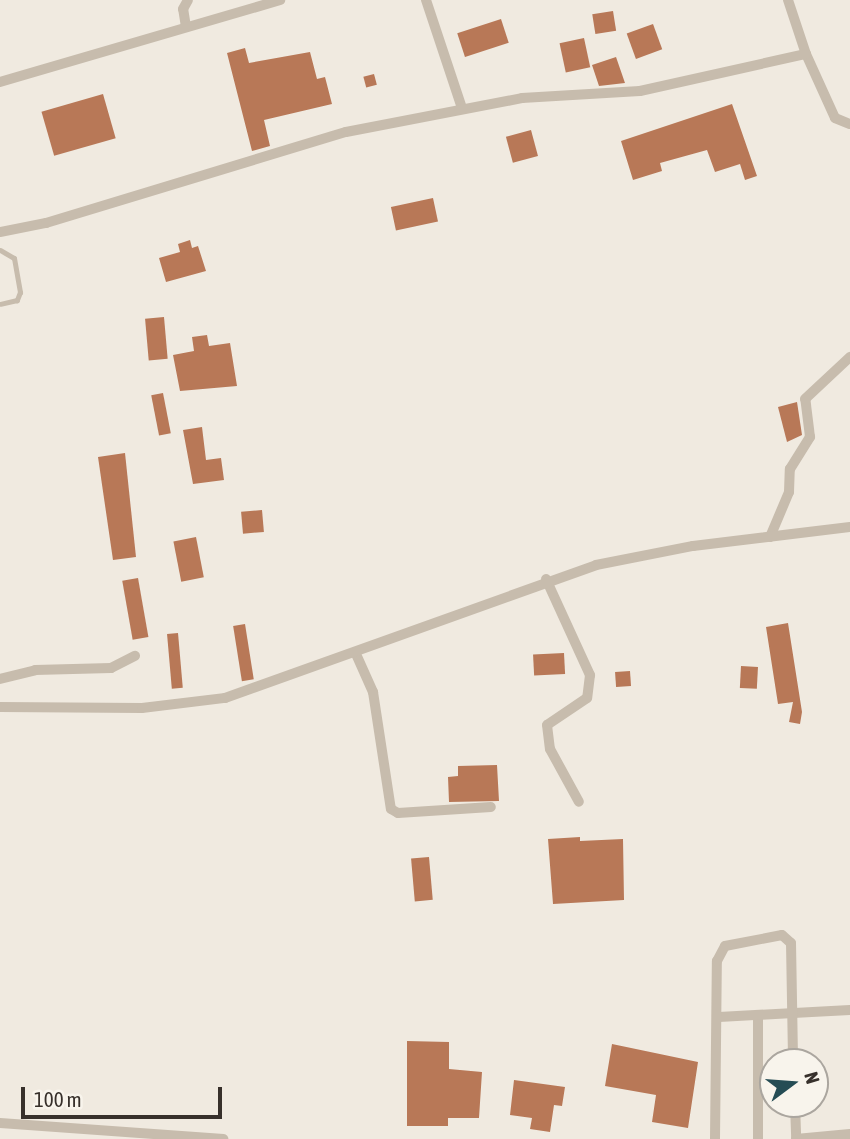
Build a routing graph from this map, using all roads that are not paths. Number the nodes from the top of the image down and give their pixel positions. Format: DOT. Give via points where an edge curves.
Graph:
graph roads {
  1 [pos="188,0"];
  2 [pos="280,0"];
  3 [pos="426,0"];
  4 [pos="788,0"];
  5 [pos="186,27"];
  6 [pos="806,54"];
  7 [pos="0,82"];
  8 [pos="462,108"];
  9 [pos="850,124"];
  10 [pos="0,232"];
  11 [pos="0,250"];
  12 [pos="0,304"];
  13 [pos="850,357"];
  14 [pos="850,527"];
  15 [pos="770,537"];
  16 [pos="546,579"];
  17 [pos="356,653"];
  18 [pos="135,656"];
  19 [pos="0,679"];
  20 [pos="0,707"];
  21 [pos="579,802"];
  22 [pos="491,807"];
  23 [pos="850,1010"];
  24 [pos="792,1013"];
  25 [pos="758,1015"];
  26 [pos="719,1017"];
  27 [pos="793,1048"];
  28 [pos="795,1118"];
  29 [pos="0,1123"];
  30 [pos="850,1134"];
  31 [pos="223,1139"];
  32 [pos="715,1139"];
  33 [pos="758,1139"];
  1 -- 5 [label="street" via="183,9"];
  2 -- 5 [label="street"];
  3 -- 8 [label="street"];
  4 -- 6 [label="street"];
  5 -- 7 [label="street"];
  6 -- 8 [label="street" via="640,91 523,98"];
  6 -- 9 [label="street" via="835,118"];
  8 -- 10 [label="street" via="311,140 46,223"];
  11 -- 12 [label="lane" via="14,258 20,292 17,299"];
  13 -- 15 [label="street" via="805,399 810,437 790,469 789,492"];
  14 -- 15 [label="street"];
  15 -- 16 [label="street" via="681,548"];
  16 -- 17 [label="street"];
  16 -- 21 [label="street" via="590,675 587,698 547,725 550,749"];
  17 -- 20 [label="street" via="225,698 142,708"];
  17 -- 22 [label="street" via="373,692 391,808 398,813"];
  18 -- 19 [label="street" via="111,668 35,670"];
  23 -- 24 [label="street"];
  24 -- 25 [label="street"];
  24 -- 26 [label="street" via="793,955 791,943 782,935 725,946 717,961"];
  24 -- 27 [label="street"];
  25 -- 26 [label="street"];
  25 -- 33 [label="street"];
  26 -- 32 [label="street"];
  28 -- 30 [label="street" via="796,1139"];
  29 -- 31 [label="street"];
}
